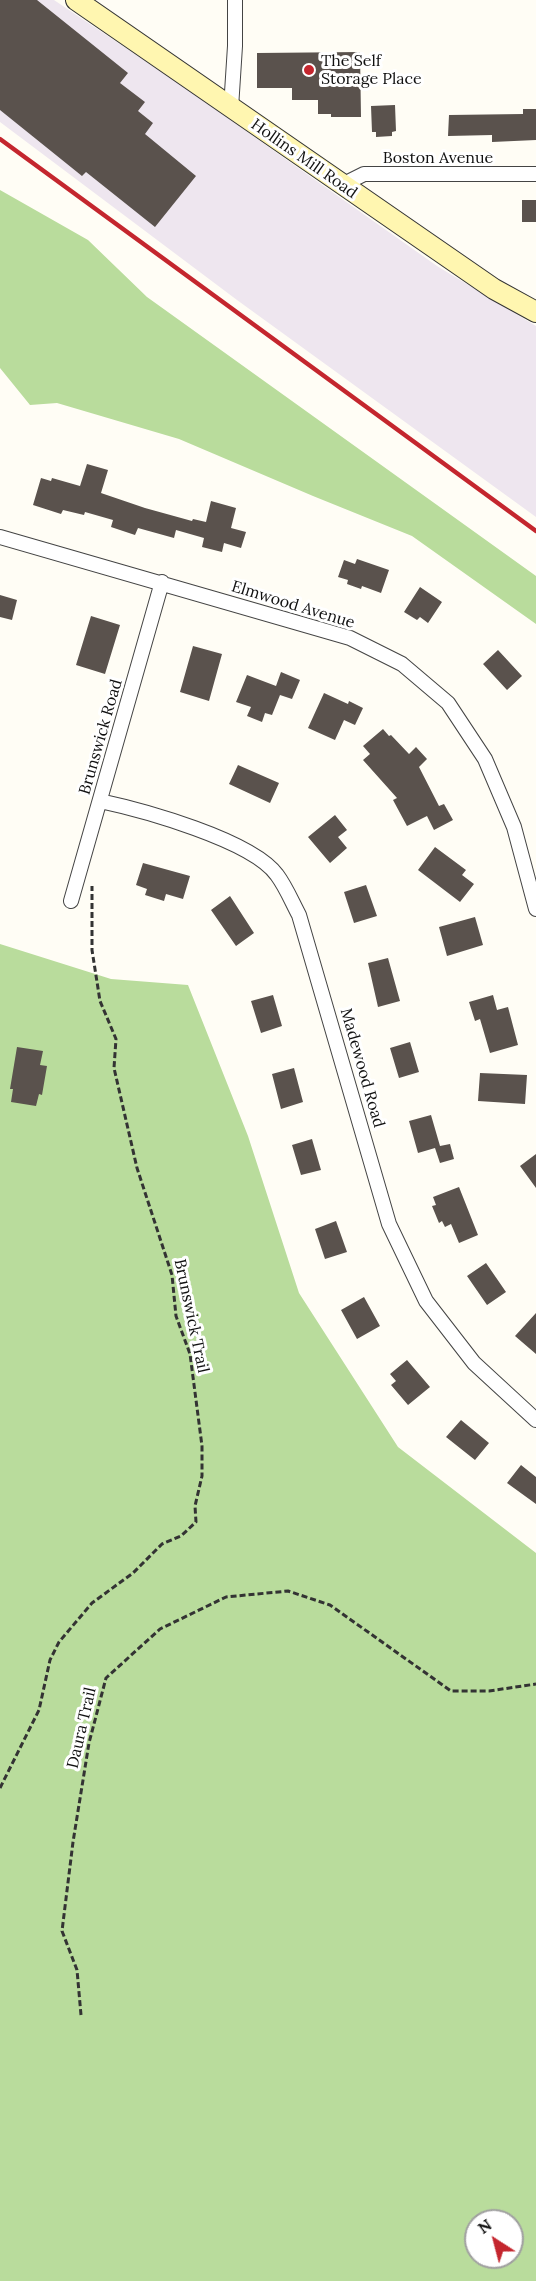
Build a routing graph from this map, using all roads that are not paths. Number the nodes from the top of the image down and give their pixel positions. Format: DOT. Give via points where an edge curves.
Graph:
graph roads {
  1 [pos="76,0"];
  2 [pos="235,0"];
  3 [pos="231,108"];
  4 [pos="536,174"];
  5 [pos="342,185"];
  6 [pos="536,312"];
  7 [pos="0,537"];
  8 [pos="162,582"];
  9 [pos="100,801"];
  10 [pos="71,901"];
  11 [pos="536,909"];
  12 [pos="536,1420"];
  1 -- 3 [label="street, Hollins Mill Road"];
  2 -- 3 [label="street"];
  3 -- 5 [label="street, Hollins Mill Road"];
  4 -- 5 [label="street, Boston Avenue" via="364,174"];
  5 -- 6 [label="street, Hollins Mill Road" via="494,289"];
  7 -- 8 [label="street, Elmwood Avenue"];
  8 -- 9 [label="street, Brunswick Road"];
  8 -- 11 [label="street, Elmwood Avenue" via="350,638 402,664 448,703 484,759 514,827"];
  9 -- 10 [label="street, Brunswick Road"];
  9 -- 12 [label="street, Madewood Road" via="180,823 243,848 276,873 299,915 389,1224 398,1243 426,1301 446,1328 474,1363"];
}
